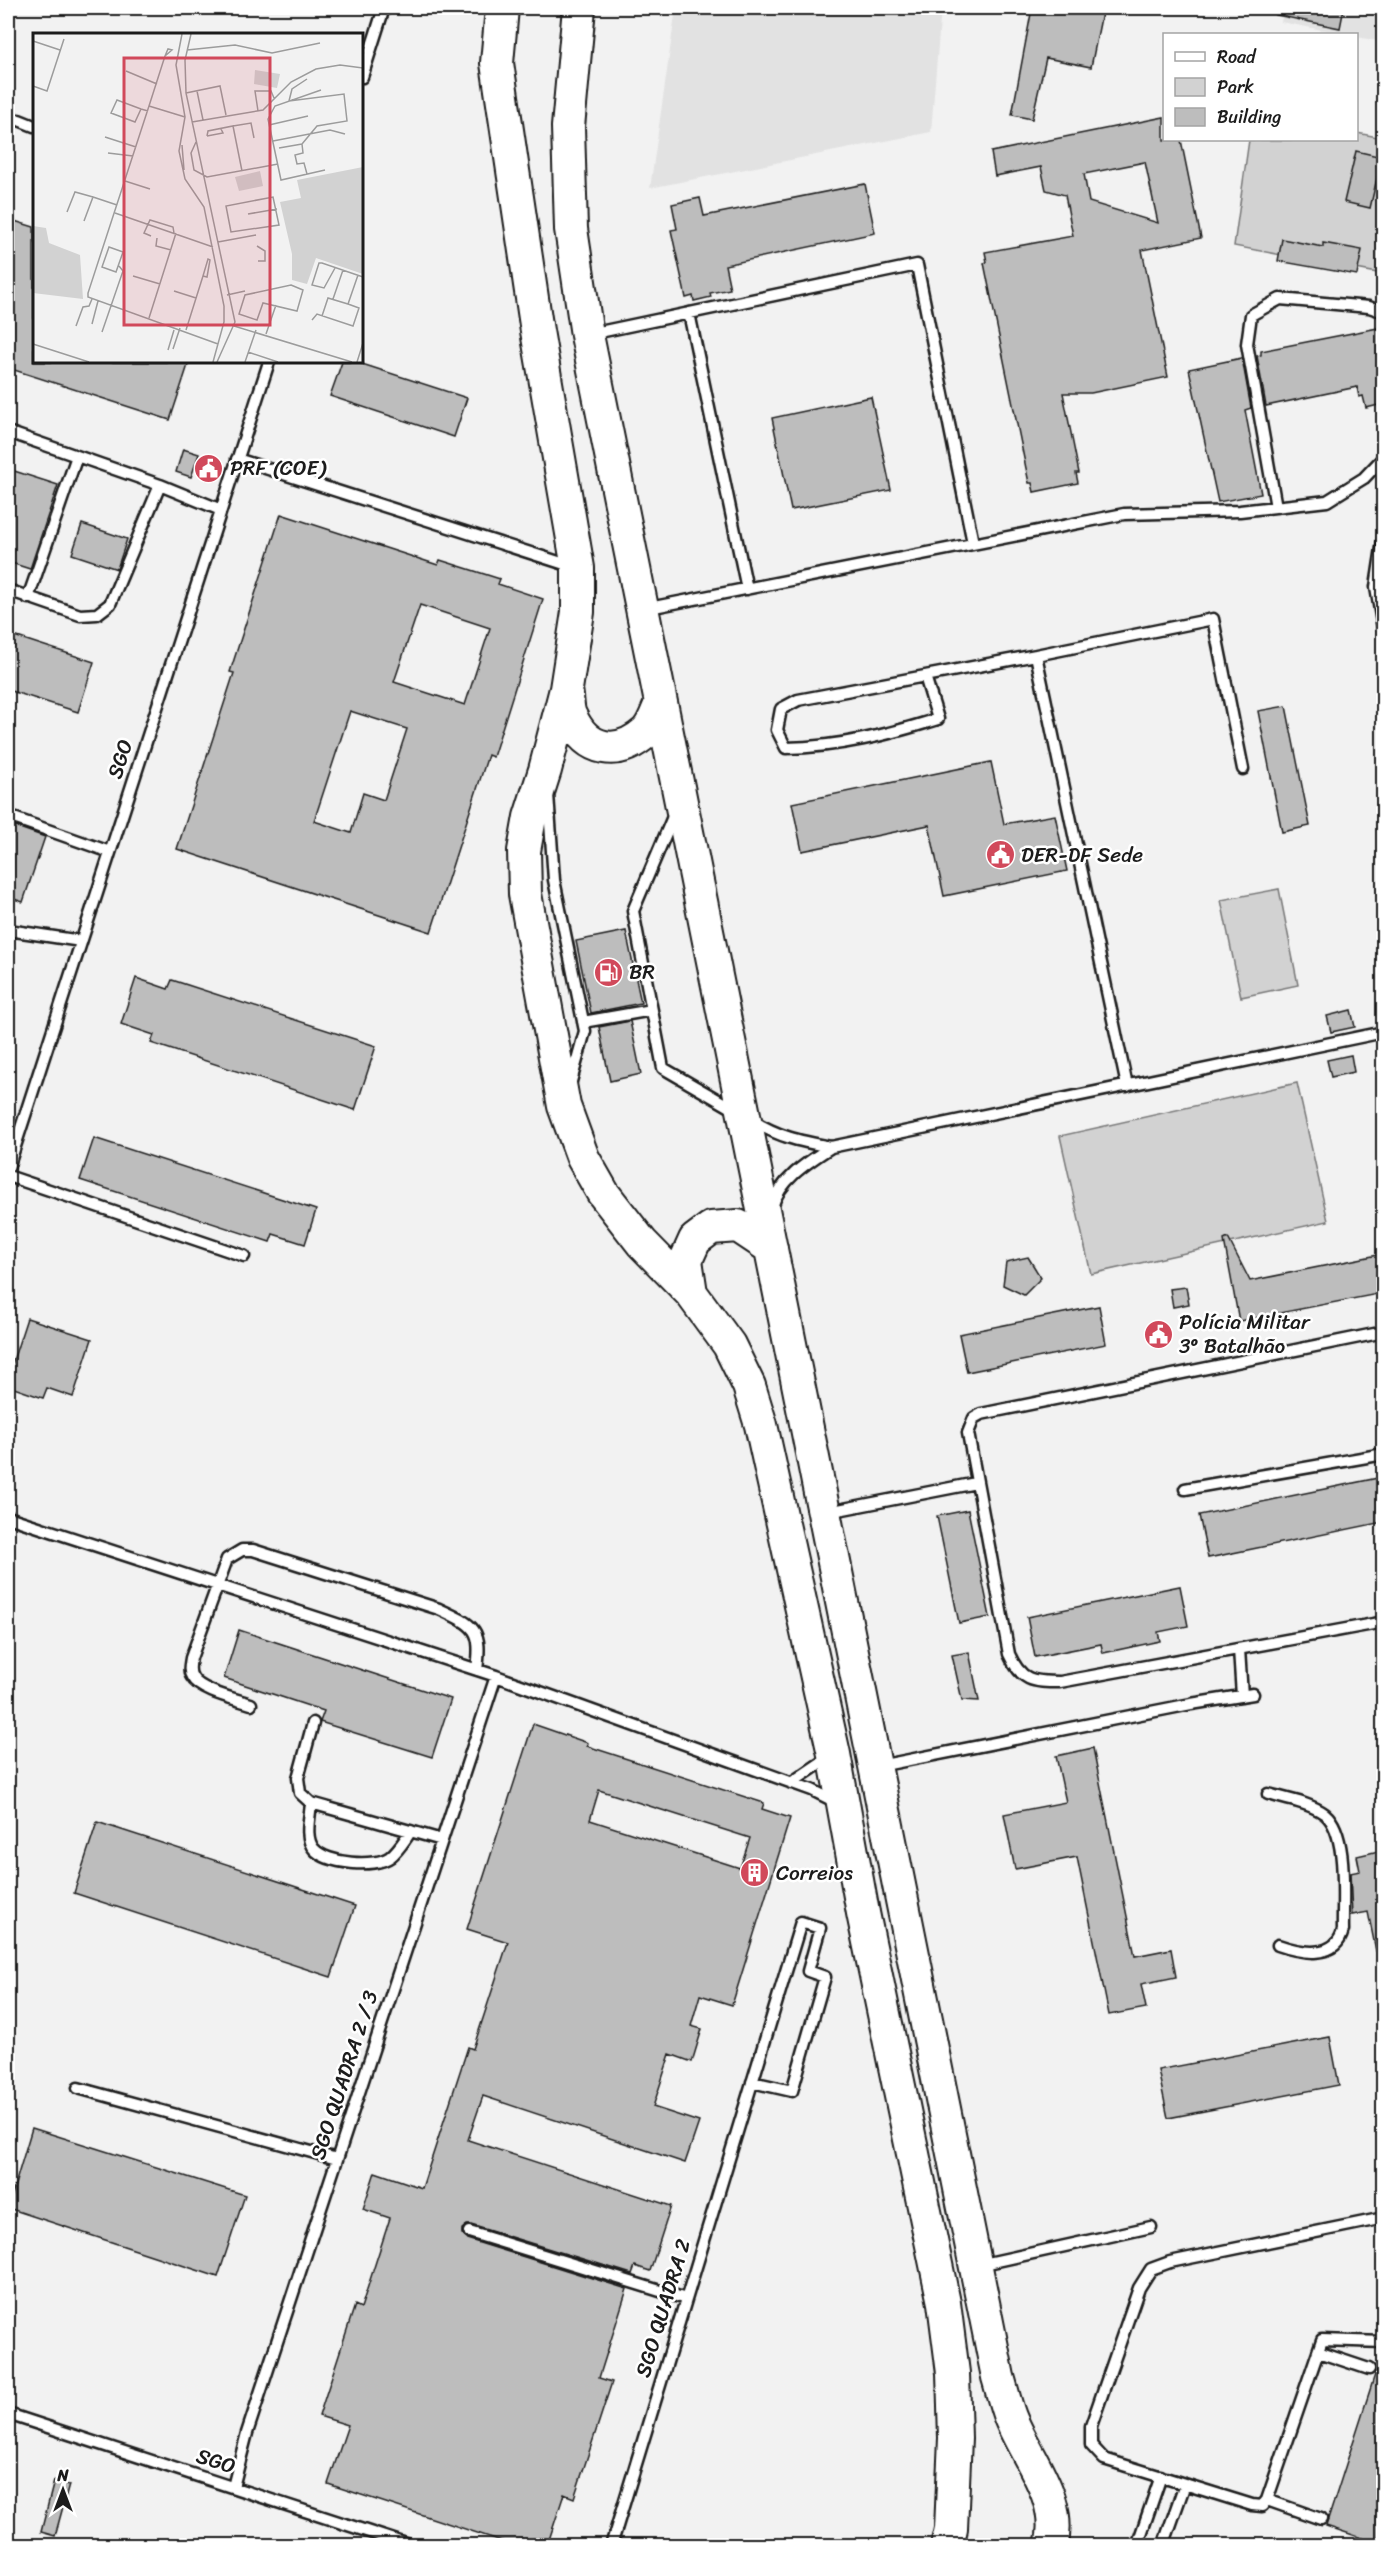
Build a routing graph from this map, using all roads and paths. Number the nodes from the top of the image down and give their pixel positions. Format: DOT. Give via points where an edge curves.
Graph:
graph roads {
  1 [pos="384,8"];
  2 [pos="502,8"];
  3 [pos="579,8"];
  4 [pos="363,74"];
  5 [pos="19,120"];
  6 [pos="33,126"];
  7 [pos="1383,312"];
  8 [pos="689,314"];
  9 [pos="587,335"];
  10 [pos="269,363"];
  11 [pos="8,432"];
  12 [pos="77,456"];
  13 [pos="1383,457"];
  14 [pos="237,459"];
  15 [pos="160,484"];
  16 [pos="1276,507"];
  17 [pos="221,510"];
  18 [pos="1383,535"];
  19 [pos="973,543"];
  20 [pos="578,568"];
  21 [pos="747,589"];
  22 [pos="8,590"];
  23 [pos="28,598"];
  24 [pos="642,610"];
  25 [pos="1383,634"];
  26 [pos="1036,655"];
  27 [pos="925,676"];
  28 [pos="566,689"];
  29 [pos="661,703"];
  30 [pos="1243,769"];
  31 [pos="545,770"];
  32 [pos="681,800"];
  33 [pos="8,816"];
  34 [pos="110,852"];
  35 [pos="8,930"];
  36 [pos="81,941"];
  37 [pos="652,1010"];
  38 [pos="583,1022"];
  39 [pos="1383,1032"];
  40 [pos="1128,1086"];
  41 [pos="564,1106"];
  42 [pos="744,1115"];
  43 [pos="831,1147"];
  44 [pos="8,1168"];
  45 [pos="8,1176"];
  46 [pos="769,1238"];
  47 [pos="244,1256"];
  48 [pos="691,1293"];
  49 [pos="1383,1332"];
  50 [pos="1383,1454"];
  51 [pos="976,1483"];
  52 [pos="1185,1489"];
  53 [pos="824,1513"];
  54 [pos="8,1517"];
  55 [pos="216,1585"];
  56 [pos="1383,1622"];
  57 [pos="1239,1649"];
  58 [pos="477,1670"];
  59 [pos="496,1676"];
  60 [pos="251,1704"];
  61 [pos="313,1724"];
  62 [pos="834,1755"];
  63 [pos="875,1767"];
  64 [pos="792,1783"];
  65 [pos="1268,1794"];
  66 [pos="311,1803"];
  67 [pos="842,1805"];
  68 [pos="411,1831"];
  69 [pos="442,1840"];
  70 [pos="1278,1945"];
  71 [pos="752,2082"];
  72 [pos="78,2088"];
  73 [pos="337,2159"];
  74 [pos="1383,2218"];
  75 [pos="1151,2227"];
  76 [pos="469,2232"];
  77 [pos="976,2266"];
  78 [pos="686,2299"];
  79 [pos="1383,2342"];
  80 [pos="1318,2352"];
  81 [pos="1369,2369"];
  82 [pos="8,2414"];
  83 [pos="1161,2476"];
  84 [pos="1185,2484"];
  85 [pos="233,2487"];
  86 [pos="1267,2500"];
  87 [pos="1321,2519"];
  88 [pos="951,2540"];
  89 [pos="411,2546"];
  90 [pos="611,2546"];
  91 [pos="1052,2546"];
  92 [pos="1137,2546"];
  93 [pos="1163,2546"];
  1 -- 4 [label="lane"];
  2 -- 20 [label="main road" via="497,63"];
  3 -- 9 [label="main road" via="568,127 571,229"];
  5 -- 6 [label="lane"];
  7 -- 16 [label="lane" via="1369,307 1280,299 1251,315 1247,344"];
  8 -- 9 [label="lane"];
  8 -- 19 [label="lane" via="917,265"];
  8 -- 21 [label="lane"];
  9 -- 24 [label="main road"];
  10 -- 14 [label="lane, SGO"];
  11 -- 12 [label="lane"];
  12 -- 15 [label="lane"];
  12 -- 23 [label="lane"];
  13 -- 16 [label="lane" via="1364,478 1327,501"];
  14 -- 17 [label="lane, SGO"];
  14 -- 20 [label="lane"];
  15 -- 17 [label="lane"];
  15 -- 23 [label="lane" via="110,604 97,614 80,615"];
  16 -- 19 [label="lane" via="1124,513"];
  17 -- 34 [label="lane, SGO"];
  18 -- 25 [label="lane" via="1376,587"];
  19 -- 21 [label="lane"];
  20 -- 28 [label="main road" via="578,612"];
  21 -- 24 [label="lane"];
  22 -- 23 [label="lane"];
  24 -- 29 [label="main road"];
  26 -- 27 [label="lane"];
  26 -- 30 [label="lane" via="1213,619"];
  26 -- 40 [label="lane"];
  27 -- 27 [label="lane" via="798,700 781,709 777,730 786,748 809,748 880,738 938,719"];
  28 -- 29 [label="main road" via="570,715 583,737 603,747 621,748 648,731"];
  28 -- 31 [label="main road"];
  29 -- 32 [label="main road"];
  31 -- 38 [label="lane" via="554,880"];
  31 -- 41 [label="main road" via="524,851 525,894"];
  32 -- 37 [label="lane" via="633,911"];
  32 -- 42 [label="main road"];
  33 -- 34 [label="lane"];
  34 -- 36 [label="lane, SGO"];
  35 -- 36 [label="lane"];
  36 -- 44 [label="lane, SGO"];
  37 -- 38 [label="lane"];
  37 -- 42 [label="lane" via="663,1068"];
  38 -- 41 [label="lane" via="585,1031"];
  39 -- 40 [label="lane"];
  40 -- 43 [label="lane"];
  41 -- 48 [label="main road" via="583,1158 603,1193 642,1244"];
  42 -- 43 [label="lane" via="789,1139"];
  42 -- 46 [label="main road"];
  43 -- 46 [label="lane" via="802,1165 776,1195"];
  45 -- 47 [label="lane"];
  46 -- 48 [label="main road" via="738,1226 711,1228 696,1240 686,1260"];
  46 -- 53 [label="main road"];
  48 -- 62 [label="main road" via="729,1345 749,1386"];
  49 -- 51 [label="lane" via="981,1414 974,1418 968,1433"];
  50 -- 52 [label="lane"];
  51 -- 53 [label="lane"];
  51 -- 57 [label="lane" via="1009,1654 1026,1679 1060,1682"];
  53 -- 63 [label="main road"];
  54 -- 55 [label="lane"];
  55 -- 58 [label="lane"];
  55 -- 58 [label="lane" via="227,1559 242,1550 253,1550 439,1609 463,1620 475,1631 480,1644"];
  55 -- 60 [label="lane" via="189,1671 200,1686"];
  56 -- 57 [label="lane"];
  57 -- 63 [label="lane" via="1247,1695"];
  58 -- 59 [label="lane"];
  59 -- 64 [label="lane"];
  59 -- 69 [label="lane, SGO QUADRA 2 / 3"];
  61 -- 66 [label="lane" via="298,1778 300,1793"];
  62 -- 64 [label="lane"];
  62 -- 67 [label="main road"];
  63 -- 77 [label="main road"];
  64 -- 67 [label="lane"];
  65 -- 70 [label="lane" via="1307,1805 1325,1815 1336,1828 1340,1844 1340,1941 1331,1949 1309,1953"];
  66 -- 68 [label="lane"];
  66 -- 68 [label="lane" via="308,1837 314,1850 329,1858 366,1864 388,1858"];
  67 -- 88 [label="main road" via="944,2303 953,2373 955,2438"];
  68 -- 69 [label="lane"];
  69 -- 73 [label="lane, SGO QUADRA 2 / 3"];
  71 -- 71 [label="lane, SGO QUADRA 2" via="801,1922 820,1928 808,1971 825,1977 792,2091"];
  71 -- 78 [label="lane, SGO QUADRA 2"];
  72 -- 73 [label="lane"];
  73 -- 85 [label="lane, SGO QUADRA 2 / 3"];
  74 -- 83 [label="lane" via="1151,2269 1139,2288 1090,2435 1091,2445 1104,2459"];
  75 -- 77 [label="lane"];
  76 -- 78 [label="lane"];
  77 -- 91 [label="main road" via="1010,2417 1051,2503 1055,2520"];
  78 -- 90 [label="lane, SGO QUADRA 2"];
  79 -- 80 [label="lane" via="1322,2340"];
  80 -- 81 [label="lane"];
  80 -- 86 [label="lane"];
  82 -- 85 [label="lane, SGO"];
  83 -- 84 [label="lane"];
  83 -- 92 [label="lane"];
  84 -- 86 [label="lane" via="1252,2505 1262,2506"];
  84 -- 93 [label="lane"];
  85 -- 89 [label="lane, SGO"];
  86 -- 87 [label="lane"];
}
